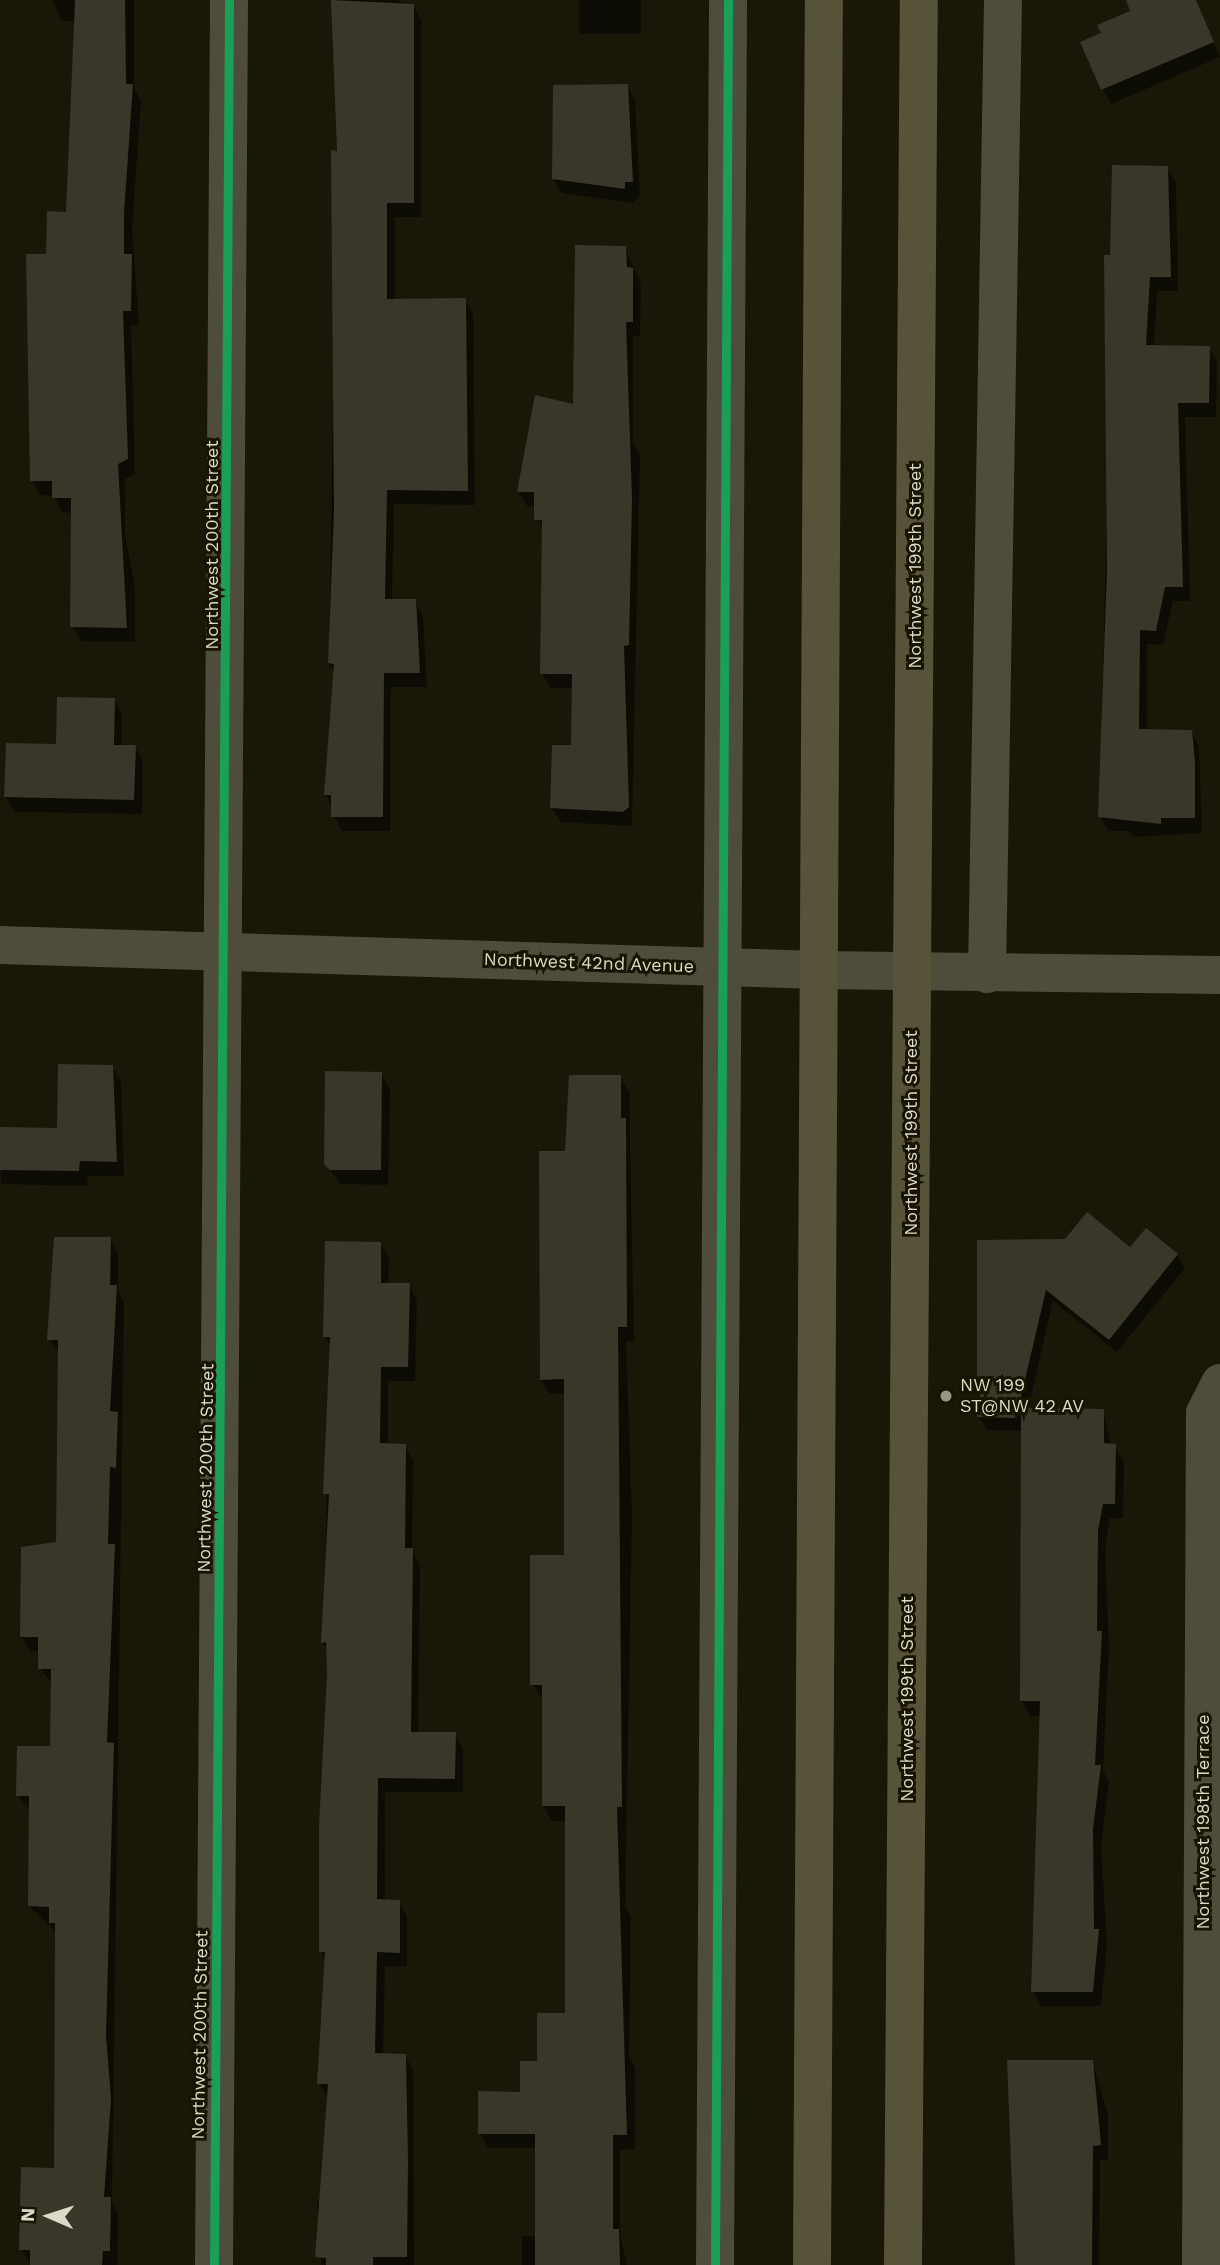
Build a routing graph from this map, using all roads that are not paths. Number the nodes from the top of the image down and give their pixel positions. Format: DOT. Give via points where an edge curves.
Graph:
graph roads {
  1 [pos="229,0"];
  2 [pos="728,0"];
  3 [pos="824,0"];
  4 [pos="919,0"];
  5 [pos="1003,0"];
  6 [pos="0,945"];
  7 [pos="227,949"];
  8 [pos="723,968"];
  9 [pos="820,970"];
  10 [pos="912,973"];
  11 [pos="987,974"];
  12 [pos="1220,975"];
  13 [pos="1220,1383"];
  14 [pos="214,2265"];
  15 [pos="715,2265"];
  16 [pos="812,2265"];
  17 [pos="903,2265"];
  18 [pos="1201,2265"];
  1 -- 7 [label="street, Northwest 200th Street"];
  2 -- 8 [label="street"];
  3 -- 9 [label="main road"];
  4 -- 10 [label="main road, Northwest 199th Street"];
  5 -- 11 [label="street"];
  6 -- 7 [label="street, Northwest 42nd Avenue"];
  7 -- 8 [label="street, Northwest 42nd Avenue"];
  7 -- 14 [label="street, Northwest 200th Street"];
  8 -- 9 [label="street, Northwest 42nd Avenue"];
  8 -- 15 [label="street"];
  9 -- 10 [label="street, Northwest 42nd Avenue"];
  9 -- 16 [label="main road"];
  10 -- 11 [label="street, Northwest 42nd Avenue"];
  10 -- 17 [label="main road, Northwest 199th Street"];
  11 -- 12 [label="street, Northwest 42nd Avenue"];
  13 -- 18 [label="street, Northwest 198th Terrace" via="1205,1413"];
}
